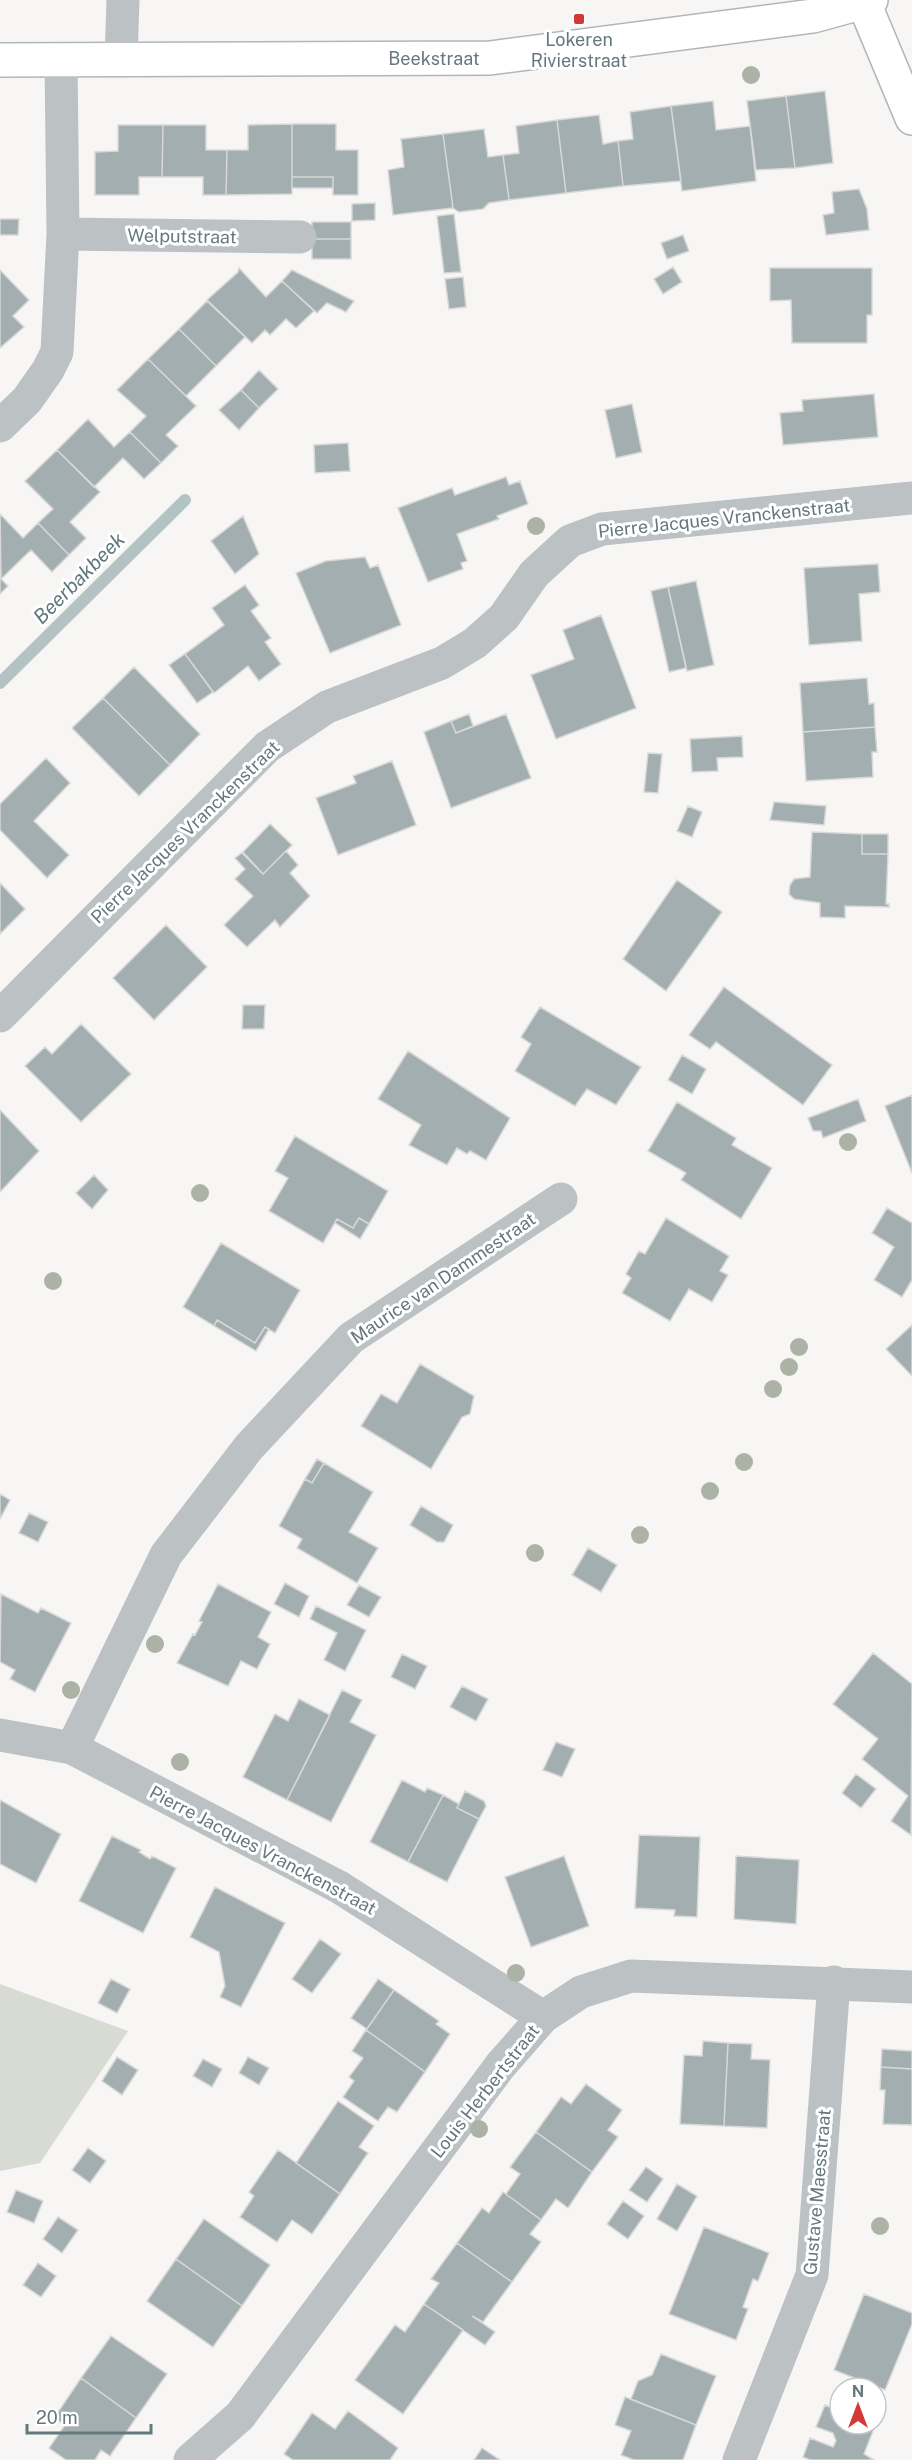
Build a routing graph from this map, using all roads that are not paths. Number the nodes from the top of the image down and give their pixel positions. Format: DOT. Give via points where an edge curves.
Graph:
graph roads {
  1 [pos="123,0"];
  2 [pos="868,1"];
  3 [pos="811,8"];
  4 [pos="121,59"];
  5 [pos="0,60"];
  6 [pos="61,60"];
  7 [pos="912,118"];
  8 [pos="63,234"];
  9 [pos="300,237"];
  10 [pos="0,426"];
  11 [pos="912,498"];
  12 [pos="0,1016"];
  13 [pos="561,1199"];
  14 [pos="0,1735"];
  15 [pos="72,1748"];
  16 [pos="834,1982"];
  17 [pos="912,1987"];
  18 [pos="543,2017"];
  19 [pos="190,2460"];
  20 [pos="739,2460"];
  1 -- 4 [label="street"];
  2 -- 3 [label="street, Beekstraat"];
  2 -- 7 [label="street"];
  3 -- 4 [label="street, Beekstraat" via="489,58"];
  4 -- 6 [label="street, Beekstraat"];
  5 -- 6 [label="street, Beekstraat"];
  6 -- 8 [label="street"];
  8 -- 9 [label="street, Welputstraat"];
  8 -- 10 [label="street" via="57,352 27,400"];
  11 -- 12 [label="street, Pierre Jacques Vranckenstraat" via="602,529 570,541 534,574 504,617 475,643 442,663 327,707 267,747"];
  13 -- 15 [label="street, Maurice van Dammestraat" via="351,1338 249,1447 166,1555"];
  14 -- 15 [label="street, Pierre Jacques Vranckenstraat"];
  15 -- 18 [label="street, Pierre Jacques Vranckenstraat" via="339,1887"];
  16 -- 17 [label="street, Louis Herbertstraat"];
  16 -- 18 [label="street, Louis Herbertstraat" via="631,1976 581,1992"];
  16 -- 20 [label="street, Gustave Maesstraat" via="812,2275"];
  18 -- 19 [label="street, Louis Herbertstraat" via="500,2066 240,2416"];
}
